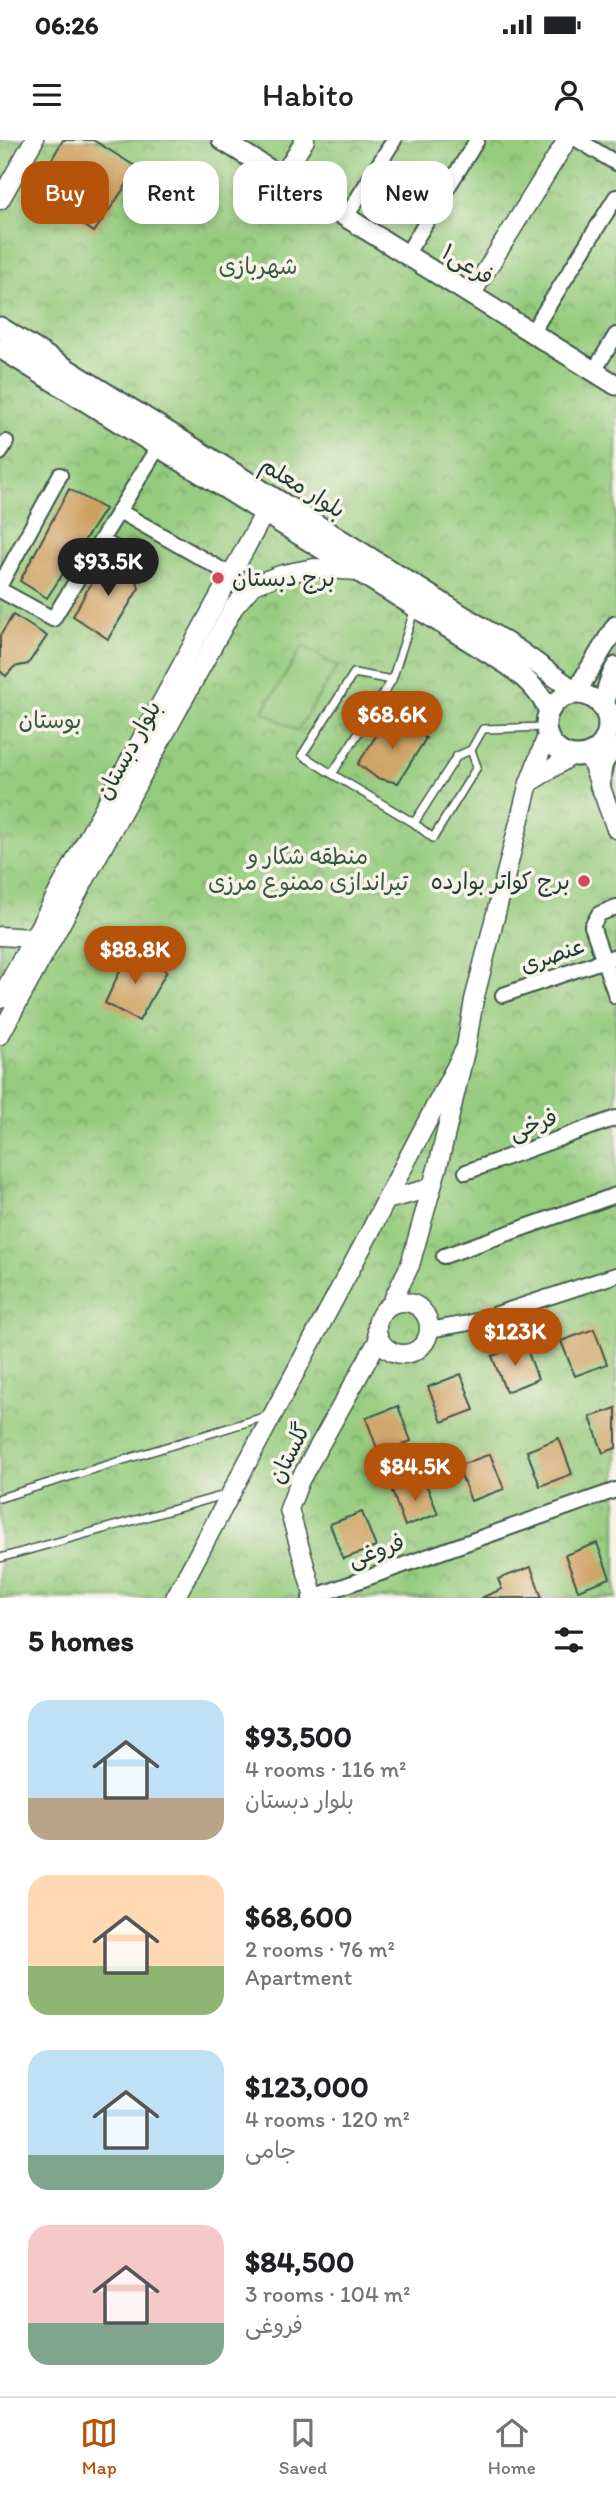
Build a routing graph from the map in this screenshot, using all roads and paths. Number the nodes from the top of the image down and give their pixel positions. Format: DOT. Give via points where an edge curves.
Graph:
graph roads {
  1 [pos="34,140"];
  2 [pos="222,140"];
  3 [pos="305,140"];
  4 [pos="394,140"];
  5 [pos="477,140"];
  6 [pos="567,140"];
  7 [pos="578,140"];
  8 [pos="256,161"];
  9 [pos="292,161"];
  10 [pos="616,163"];
  11 [pos="616,197"];
  12 [pos="0,200"];
  13 [pos="347,215"];
  14 [pos="347,218"];
  15 [pos="406,255"];
  16 [pos="471,295"];
  17 [pos="0,327"];
  18 [pos="532,332"];
  19 [pos="616,335"];
  20 [pos="0,348"];
  21 [pos="594,371"];
  22 [pos="616,385"];
  23 [pos="158,447"];
  24 [pos="60,475"];
  25 [pos="269,505"];
  26 [pos="119,511"];
  27 [pos="101,540"];
  28 [pos="146,566"];
  29 [pos="357,571"];
  30 [pos="231,575"];
  31 [pos="0,587"];
  32 [pos="415,607"];
  33 [pos="616,626"];
  34 [pos="616,667"];
  35 [pos="392,680"];
  36 [pos="576,692"];
  37 [pos="610,712"];
  38 [pos="547,725"];
  39 [pos="471,750"];
  40 [pos="599,750"];
  41 [pos="332,774"];
  42 [pos="529,783"];
  43 [pos="600,786"];
  44 [pos="414,823"];
  45 [pos="616,830"];
  46 [pos="616,907"];
  47 [pos="0,936"];
  48 [pos="40,943"];
  49 [pos="610,959"];
  50 [pos="503,995"];
  51 [pos="616,996"];
  52 [pos="0,999"];
  53 [pos="0,1035"];
  54 [pos="466,1047"];
  55 [pos="616,1118"];
  56 [pos="466,1172"];
  57 [pos="431,1188"];
  58 [pos="616,1195"];
  59 [pos="386,1200"];
  60 [pos="444,1256"];
  61 [pos="616,1275"];
  62 [pos="391,1304"];
  63 [pos="429,1330"];
  64 [pos="379,1339"];
  65 [pos="274,1413"];
  66 [pos="616,1490"];
  67 [pos="231,1493"];
  68 [pos="0,1499"];
  69 [pos="0,1558"];
  70 [pos="313,1597"];
  71 [pos="175,1598"];
  1 -- 12 [label="street"];
  2 -- 8 [label="main road, فرعی۱"];
  3 -- 9 [label="street"];
  4 -- 13 [label="street"];
  5 -- 15 [label="street"];
  6 -- 16 [label="street"];
  7 -- 10 [label="street"];
  11 -- 18 [label="street"];
  14 -- 15 [label="main road, فرعی۱"];
  15 -- 16 [label="main road, فرعی۱"];
  16 -- 18 [label="main road, فرعی۱"];
  17 -- 25 [label="main road, بلوار معلم"];
  18 -- 21 [label="main road, فرعی۱"];
  19 -- 21 [label="street"];
  20 -- 23 [label="main road, بلوار معلم"];
  21 -- 22 [label="main road, فرعی۱"];
  23 -- 25 [label="main road, بلوار معلم"];
  23 -- 26 [label="street"];
  24 -- 31 [label="street"];
  25 -- 29 [label="main road, بلوار معلم"];
  25 -- 30 [label="street, بلوار دبستان"];
  25 -- 36 [label="main road, بلوار معلم" via="517,650"];
  26 -- 27 [label="street"];
  26 -- 30 [label="street"];
  27 -- 28 [label="street"];
  27 -- 31 [label="street" via="53,620"];
  29 -- 32 [label="main road, بلوار معلم"];
  29 -- 48 [label="street, بلوار دبستان" via="314,568 283,574 253,585 234,607"];
  30 -- 48 [label="street, بلوار دبستان"];
  32 -- 35 [label="lane"];
  32 -- 38 [label="main road, بلوار معلم" via="532,683 542,696"];
  33 -- 36 [label="main road"];
  34 -- 37 [label="main road" via="607,687"];
  35 -- 41 [label="lane"];
  35 -- 41 [label="lane" via="354,673 302,755"];
  36 -- 37 [label="main road"];
  36 -- 38 [label="main road" via="555,702"];
  37 -- 40 [label="main road"];
  38 -- 39 [label="lane" via="483,729"];
  38 -- 40 [label="main road" via="553,745"];
  38 -- 42 [label="street"];
  39 -- 44 [label="lane" via="457,756"];
  39 -- 44 [label="lane" via="477,767 433,838"];
  40 -- 42 [label="street"];
  40 -- 43 [label="street"];
  40 -- 43 [label="main road" via="605,758"];
  41 -- 44 [label="lane"];
  42 -- 54 [label="street"];
  43 -- 45 [label="street"];
  46 -- 49 [label="street" via="599,914 592,926"];
  47 -- 48 [label="street"];
  48 -- 52 [label="street, بلوار دبستان"];
  48 -- 53 [label="street, بلوار دبستان"];
  49 -- 50 [label="street, عنصری"];
  49 -- 51 [label="street"];
  54 -- 57 [label="street"];
  54 -- 59 [label="street"];
  55 -- 56 [label="street, فرخی"];
  57 -- 59 [label="street"];
  57 -- 62 [label="street" via="410,1265"];
  58 -- 60 [label="street"];
  59 -- 65 [label="street"];
  61 -- 63 [label="street" via="469,1323"];
  62 -- 63 [label="street" via="405,1301 418,1306 427,1316"];
  62 -- 64 [label="street" via="376,1326"];
  63 -- 64 [label="street" via="425,1343 414,1352 388,1350"];
  64 -- 70 [label="street, گلستان" via="300,1480 289,1509"];
  65 -- 67 [label="street"];
  65 -- 68 [label="lane"];
  66 -- 70 [label="street, فروغی"];
  67 -- 69 [label="lane"];
  67 -- 71 [label="street"];
}
